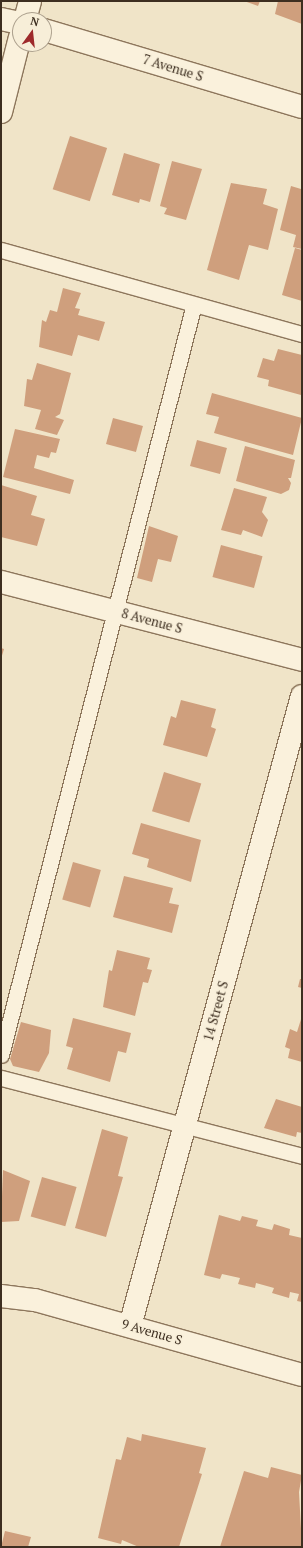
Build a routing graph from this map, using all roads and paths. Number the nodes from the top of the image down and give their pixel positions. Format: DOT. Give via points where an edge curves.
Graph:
graph roads {
  1 [pos="30,1"];
  2 [pos="27,12"];
  3 [pos="1,19"];
  4 [pos="12,21"];
  5 [pos="52,32"];
  6 [pos="16,52"];
  7 [pos="302,107"];
  8 [pos="1,112"];
  9 [pos="1,250"];
  10 [pos="194,304"];
  11 [pos="302,334"];
  12 [pos="1,582"];
  13 [pos="116,612"];
  14 [pos="302,660"];
  15 [pos="302,696"];
  16 [pos="1,1055"];
  17 [pos="1,1078"];
  18 [pos="185,1126"];
  19 [pos="302,1156"];
  20 [pos="1,1296"];
  21 [pos="130,1326"];
  22 [pos="302,1375"];
  1 -- 2 [label="street"];
  3 -- 4 [label="street"];
  5 -- 7 [label="street, 7 Avenue S"];
  6 -- 8 [label="street"];
  9 -- 10 [label="lane"];
  10 -- 11 [label="lane"];
  10 -- 13 [label="lane"];
  12 -- 13 [label="street, 8 Avenue S"];
  13 -- 14 [label="street, 8 Avenue S"];
  13 -- 16 [label="lane"];
  15 -- 18 [label="street, 14 Street S"];
  17 -- 18 [label="lane"];
  18 -- 19 [label="lane"];
  18 -- 21 [label="street, 14 Street S"];
  20 -- 21 [label="street, 9 Avenue S" via="36,1300"];
  21 -- 22 [label="street, 9 Avenue S"];
}
